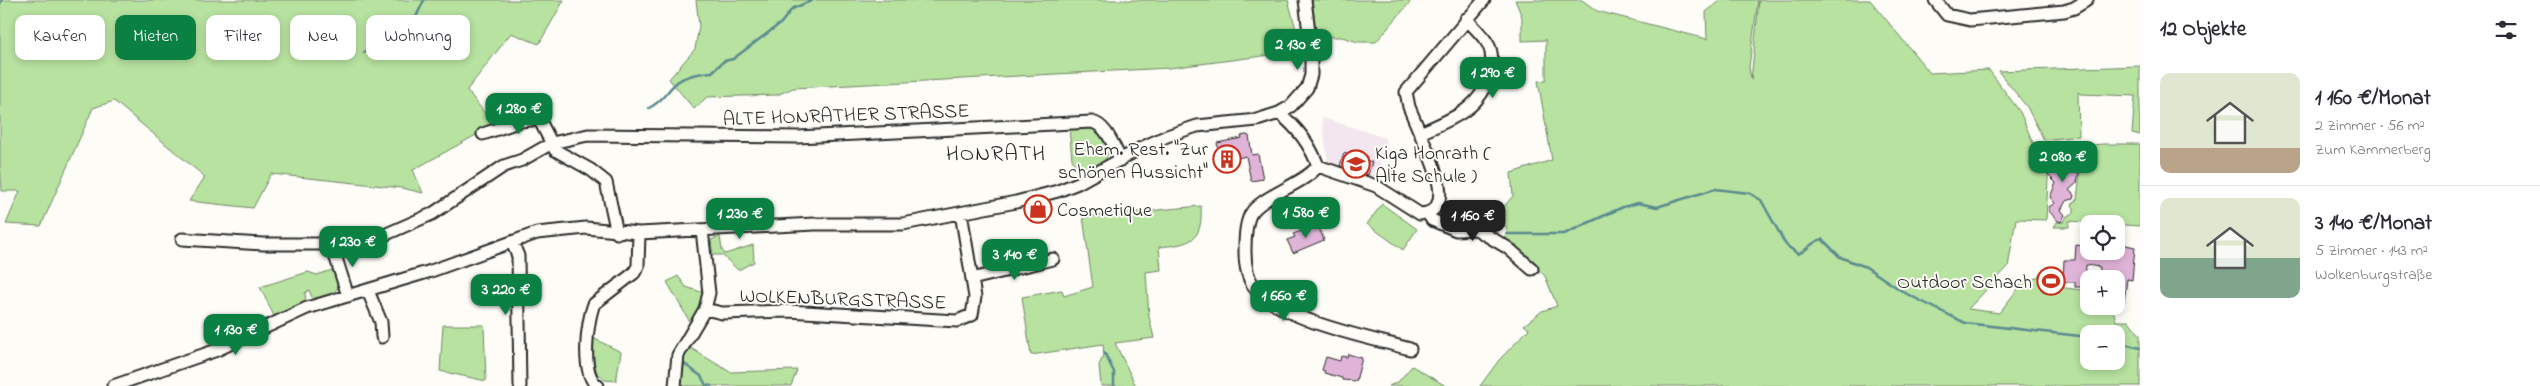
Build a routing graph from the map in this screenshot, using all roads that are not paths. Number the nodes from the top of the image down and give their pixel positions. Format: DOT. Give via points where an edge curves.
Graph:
graph roads {
  1 [pos="1305,0"];
  2 [pos="1484,0"];
  3 [pos="1935,0"];
  4 [pos="2087,0"];
  5 [pos="1466,19"];
  6 [pos="1279,113"];
  7 [pos="1420,133"];
  8 [pos="483,134"];
  9 [pos="552,143"];
  10 [pos="1121,160"];
  11 [pos="1318,166"];
  12 [pos="961,212"];
  13 [pos="1428,214"];
  14 [pos="702,230"];
  15 [pos="617,233"];
  16 [pos="638,233"];
  17 [pos="182,239"];
  18 [pos="512,242"];
  19 [pos="334,243"];
  20 [pos="1053,259"];
  21 [pos="1532,269"];
  22 [pos="972,279"];
  23 [pos="368,291"];
  24 [pos="348,296"];
  25 [pos="706,309"];
  26 [pos="382,338"];
  27 [pos="1410,349"];
  28 [pos="124,384"];
  29 [pos="113,386"];
  30 [pos="520,386"];
  31 [pos="598,386"];
  32 [pos="675,386"];
  1 -- 6 [label="street" via="1311,49 1309,81 1300,98"];
  2 -- 5 [label="street"];
  3 -- 4 [label="street" via="1947,15 1970,20 2064,11"];
  5 -- 7 [label="street" via="1406,92"];
  5 -- 7 [label="street" via="1488,45 1492,56 1487,84 1467,111"];
  6 -- 10 [label="street" via="1257,120 1192,128 1167,136"];
  6 -- 11 [label="street" via="1299,130 1312,149"];
  7 -- 13 [label="street" via="1440,190 1435,210"];
  8 -- 9 [label="street" via="521,121 540,119"];
  9 -- 10 [label="street, ALTE HONRATHER STRASSE" via="606,133 798,137 1092,122 1102,128"];
  9 -- 15 [label="street" via="555,150 606,182"];
  9 -- 19 [label="street, ALTE HONRATHER STRASSE" via="495,171 440,209 400,230"];
  10 -- 12 [label="street" via="1058,191"];
  11 -- 13 [label="street" via="1376,186 1420,214"];
  11 -- 27 [label="street" via="1309,176 1263,203 1250,215 1245,265 1251,281 1255,288 1278,305 1321,325"];
  12 -- 14 [label="street" via="896,225 815,224"];
  12 -- 22 [label="street, WOLKENBURGSTRASSE"];
  13 -- 21 [label="street" via="1432,220 1456,230 1476,229 1508,248"];
  14 -- 16 [label="street"];
  14 -- 25 [label="street" via="709,293"];
  15 -- 16 [label="street"];
  15 -- 18 [label="street" via="571,228 537,233"];
  16 -- 31 [label="street" via="638,266 634,274 594,304 591,311 588,375"];
  17 -- 19 [label="street, ALTE HONRATHER STRASSE" via="264,244"];
  18 -- 23 [label="street"];
  18 -- 30 [label="street" via="518,256"];
  19 -- 24 [label="street"];
  20 -- 22 [label="street, WOLKENBURGSTRASSE"];
  22 -- 25 [label="street, WOLKENBURGSTRASSE" via="975,297 972,315 957,321 788,311 722,313"];
  23 -- 24 [label="street"];
  23 -- 26 [label="street" via="380,322"];
  24 -- 28 [label="street" via="307,308 217,350"];
  25 -- 32 [label="street" via="678,354"];
  28 -- 29 [label="street"];
}
